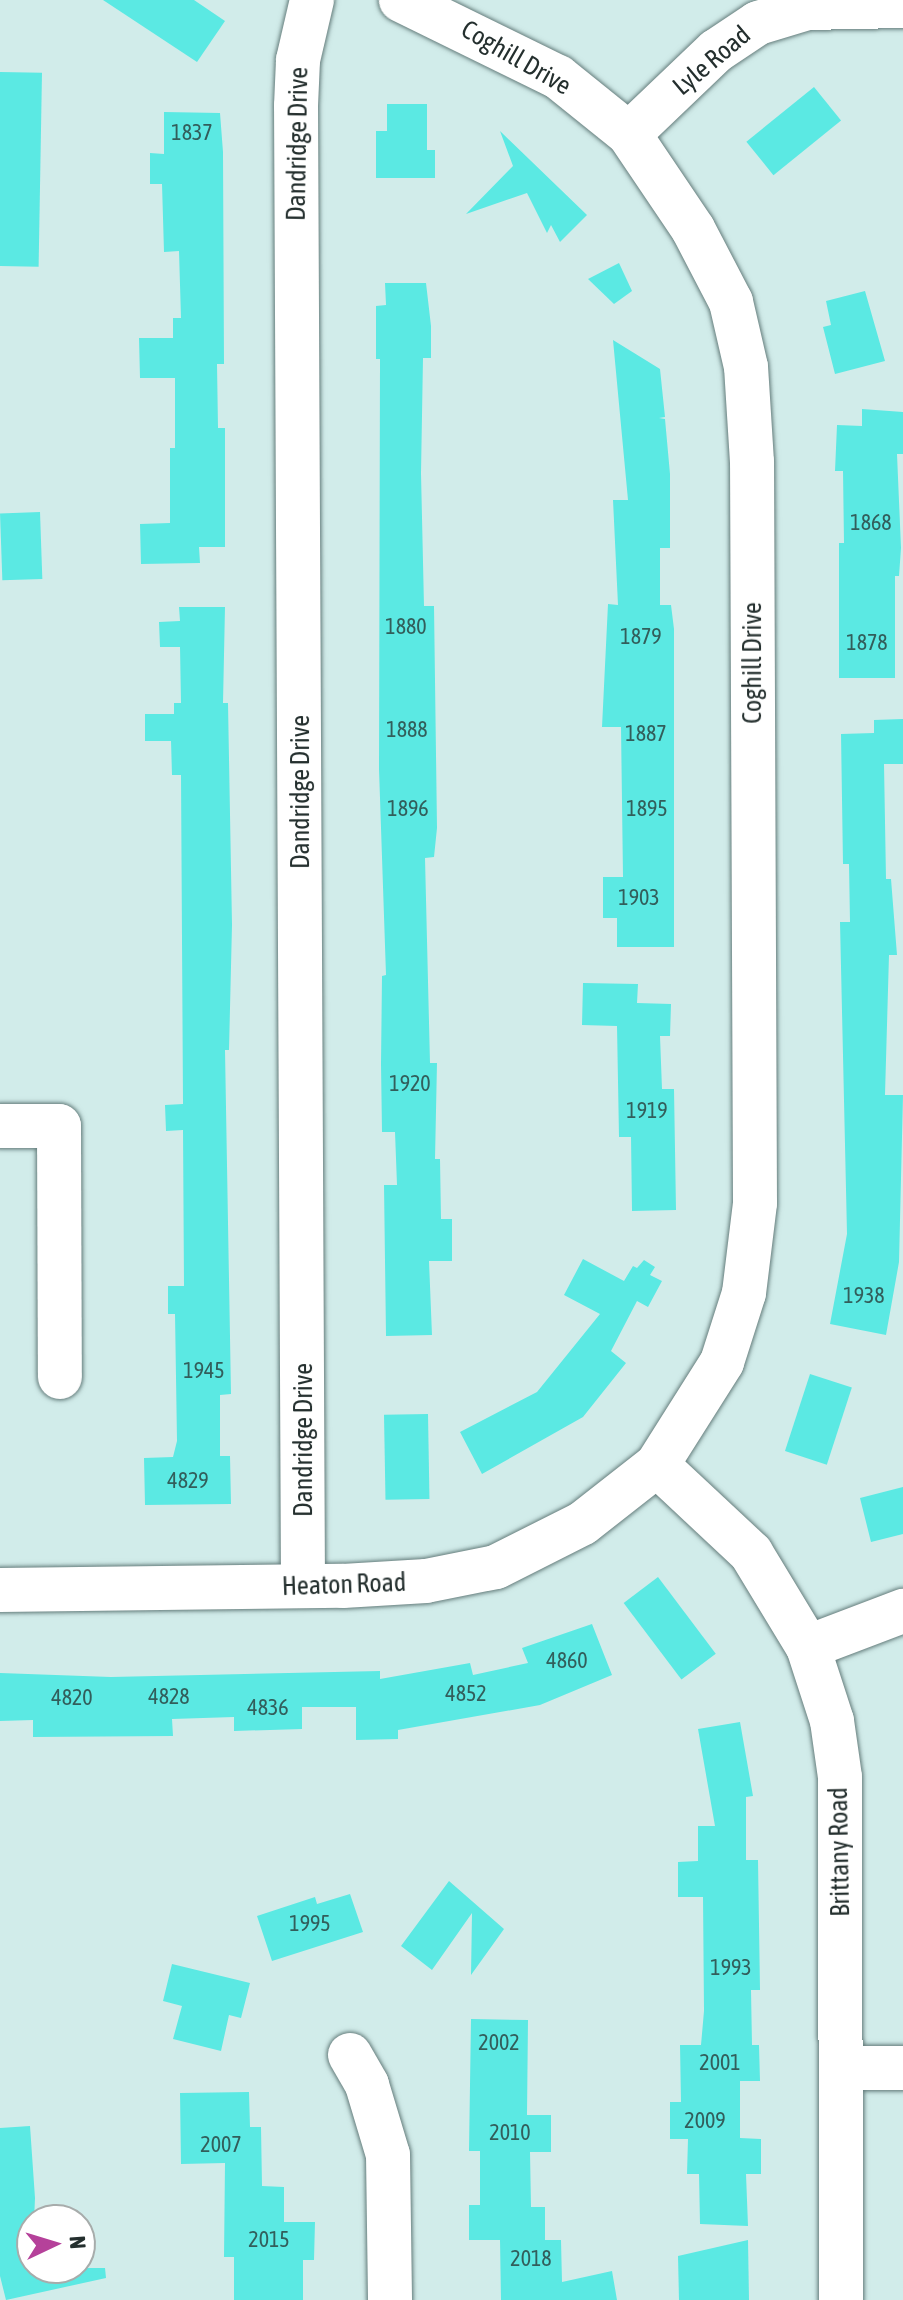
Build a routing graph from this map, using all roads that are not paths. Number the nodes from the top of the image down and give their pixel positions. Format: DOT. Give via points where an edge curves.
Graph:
graph roads {
  1 [pos="312,0"];
  2 [pos="401,0"];
  3 [pos="903,6"];
  4 [pos="629,134"];
  5 [pos="0,1126"];
  6 [pos="60,1377"];
  7 [pos="657,1465"];
  8 [pos="303,1586"];
  9 [pos="0,1590"];
  10 [pos="903,1611"];
  11 [pos="808,1647"];
  12 [pos="350,2055"];
  13 [pos="842,2068"];
  14 [pos="903,2068"];
  15 [pos="390,2300"];
  16 [pos="841,2300"];
  1 -- 8 [label="street, Dandridge Drive" via="298,60 296,106"];
  2 -- 4 [label="street, Coghill Drive" via="558,77"];
  3 -- 4 [label="street, Lyle Road" via="807,8 758,23 716,51"];
  4 -- 7 [label="street, Coghill Drive" via="693,229 731,302 746,367 752,462 755,1203 744,1293 722,1362"];
  5 -- 6 [label="street" via="59,1126"];
  7 -- 8 [label="street, Heaton Road" via="583,1523 496,1567 426,1581"];
  7 -- 11 [label="street, Brittany Road" via="751,1553"];
  8 -- 9 [label="street, Heaton Road"];
  10 -- 11 [label="street"];
  11 -- 13 [label="street, Brittany Road" via="832,1721 840,1777"];
  12 -- 15 [label="street" via="367,2085 388,2155"];
  13 -- 14 [label="street"];
  13 -- 16 [label="street, Brittany Road"];
}
